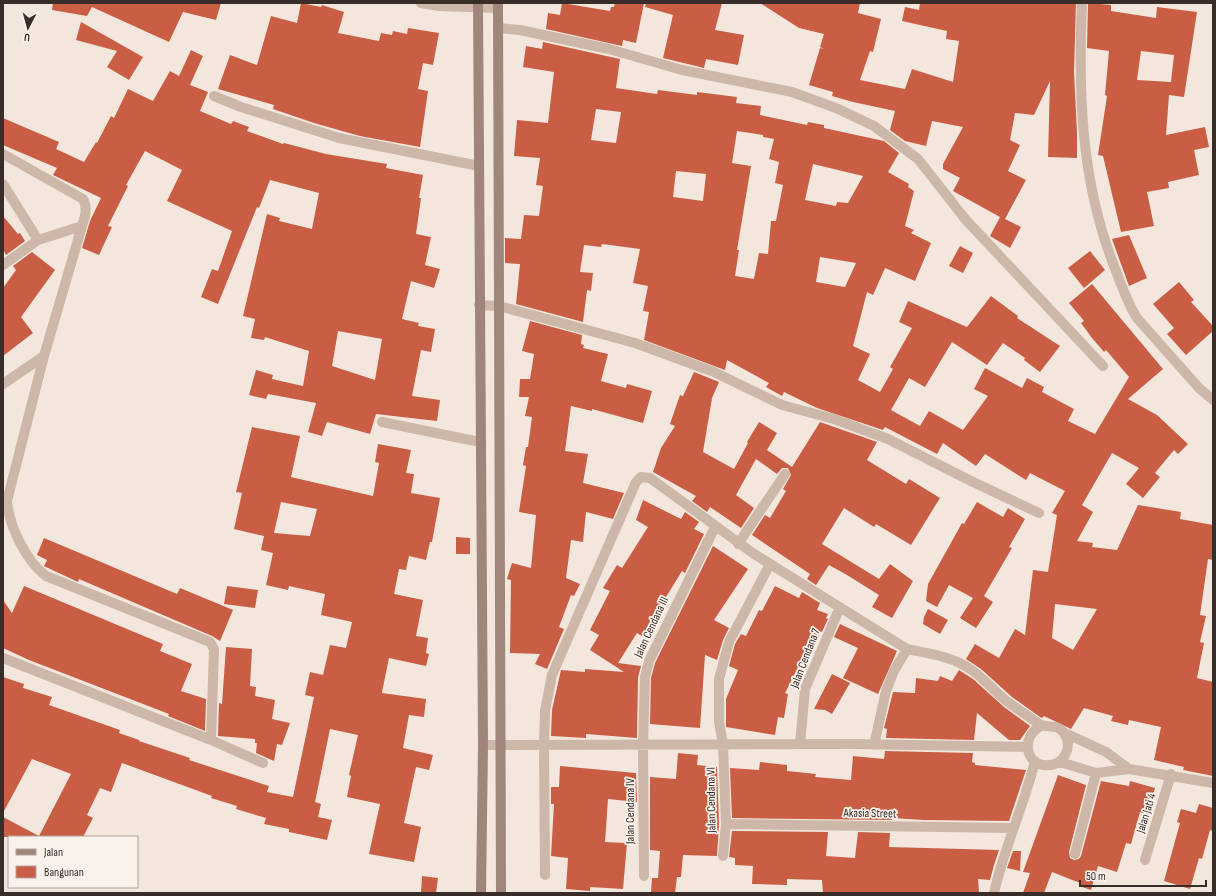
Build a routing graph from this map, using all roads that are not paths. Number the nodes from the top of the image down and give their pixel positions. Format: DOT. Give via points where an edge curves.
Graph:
graph roads {
  1 [pos="421,3"];
  2 [pos="1082,3"];
  3 [pos="478,5"];
  4 [pos="498,5"];
  5 [pos="498,28"];
  6 [pos="214,96"];
  7 [pos="3,154"];
  8 [pos="479,166"];
  9 [pos="3,184"];
  10 [pos="82,226"];
  11 [pos="38,240"];
  12 [pos="3,265"];
  13 [pos="479,305"];
  14 [pos="499,306"];
  15 [pos="44,356"];
  16 [pos="1103,366"];
  17 [pos="3,384"];
  18 [pos="1213,400"];
  19 [pos="382,422"];
  20 [pos="480,442"];
  21 [pos="785,474"];
  22 [pos="5,502"];
  23 [pos="1039,513"];
  24 [pos="715,527"];
  25 [pos="738,544"];
  26 [pos="770,564"];
  27 [pos="840,607"];
  28 [pos="907,649"];
  29 [pos="3,658"];
  30 [pos="1041,726"];
  31 [pos="1064,733"];
  32 [pos="211,740"];
  33 [pos="544,744"];
  34 [pos="723,744"];
  35 [pos="800,744"];
  36 [pos="483,745"];
  37 [pos="874,745"];
  38 [pos="502,746"];
  39 [pos="643,746"];
  40 [pos="1027,747"];
  41 [pos="1035,761"];
  42 [pos="1060,762"];
  43 [pos="263,763"];
  44 [pos="1129,768"];
  45 [pos="1096,773"];
  46 [pos="1171,774"];
  47 [pos="1213,783"];
  48 [pos="726,824"];
  49 [pos="1014,828"];
  50 [pos="1075,854"];
  51 [pos="723,856"];
  52 [pos="1146,860"];
  53 [pos="545,875"];
  54 [pos="644,876"];
  55 [pos="481,893"];
  56 [pos="501,893"];
  57 [pos="994,893"];
  1 -- 3 [label="street" via="439,6"];
  2 -- 18 [label="street" via="1081,96 1085,158 1090,191 1110,258 1137,318 1199,388"];
  3 -- 4 [label="street"];
  3 -- 8 [label="main road"];
  4 -- 5 [label="main road"];
  5 -- 14 [label="main road"];
  5 -- 16 [label="street" via="520,30 609,49 682,70 792,92 836,108 874,126 918,159 966,220"];
  6 -- 8 [label="street" via="340,138"];
  7 -- 10 [label="street" via="83,199 86,204"];
  8 -- 13 [label="main road"];
  9 -- 11 [label="street"];
  10 -- 11 [label="street"];
  10 -- 15 [label="street"];
  11 -- 12 [label="street"];
  13 -- 14 [label="street"];
  13 -- 20 [label="main road"];
  14 -- 23 [label="street" via="635,343 714,372 782,405 834,419 888,439"];
  14 -- 38 [label="main road"];
  15 -- 17 [label="street"];
  15 -- 22 [label="street"];
  19 -- 20 [label="street"];
  20 -- 36 [label="main road"];
  21 -- 25 [label="street"];
  22 -- 32 [label="street" via="11,525 37,569 46,576 210,642 214,649"];
  24 -- 25 [label="street"];
  24 -- 33 [label="street" via="650,478 638,479 552,675 545,711"];
  24 -- 39 [label="street, Jalan Cendana III" via="649,661 645,677"];
  25 -- 26 [label="street"];
  26 -- 27 [label="street"];
  26 -- 34 [label="street, Jalan Cendana VI" via="744,610 730,642 720,679 719,722"];
  27 -- 28 [label="street"];
  27 -- 35 [label="street, Jalan Cendana 7" via="805,689"];
  28 -- 30 [label="street" via="944,656 968,667"];
  28 -- 37 [label="street" via="886,691"];
  29 -- 32 [label="street"];
  30 -- 31 [label="street" via="1054,726"];
  30 -- 40 [label="street" via="1030,734"];
  31 -- 42 [label="street" via="1068,743 1066,753"];
  31 -- 44 [label="street" via="1106,752"];
  32 -- 43 [label="street"];
  33 -- 38 [label="street"];
  33 -- 39 [label="street"];
  33 -- 53 [label="street"];
  34 -- 35 [label="street"];
  34 -- 39 [label="street"];
  34 -- 48 [label="street, Jalan Cendana VI"];
  35 -- 37 [label="street"];
  36 -- 38 [label="street"];
  36 -- 55 [label="main road"];
  37 -- 40 [label="street"];
  38 -- 56 [label="main road"];
  39 -- 54 [label="street, Jalan Cendana IV"];
  40 -- 41 [label="street"];
  41 -- 42 [label="street" via="1047,765"];
  41 -- 49 [label="street"];
  42 -- 45 [label="street"];
  44 -- 45 [label="street"];
  44 -- 46 [label="street"];
  45 -- 50 [label="street"];
  46 -- 47 [label="street"];
  46 -- 52 [label="street, Jalan Jati 4"];
  48 -- 49 [label="street, Akasia Street"];
  48 -- 51 [label="street, Jalan Cendana VI"];
  49 -- 57 [label="street"];
}
